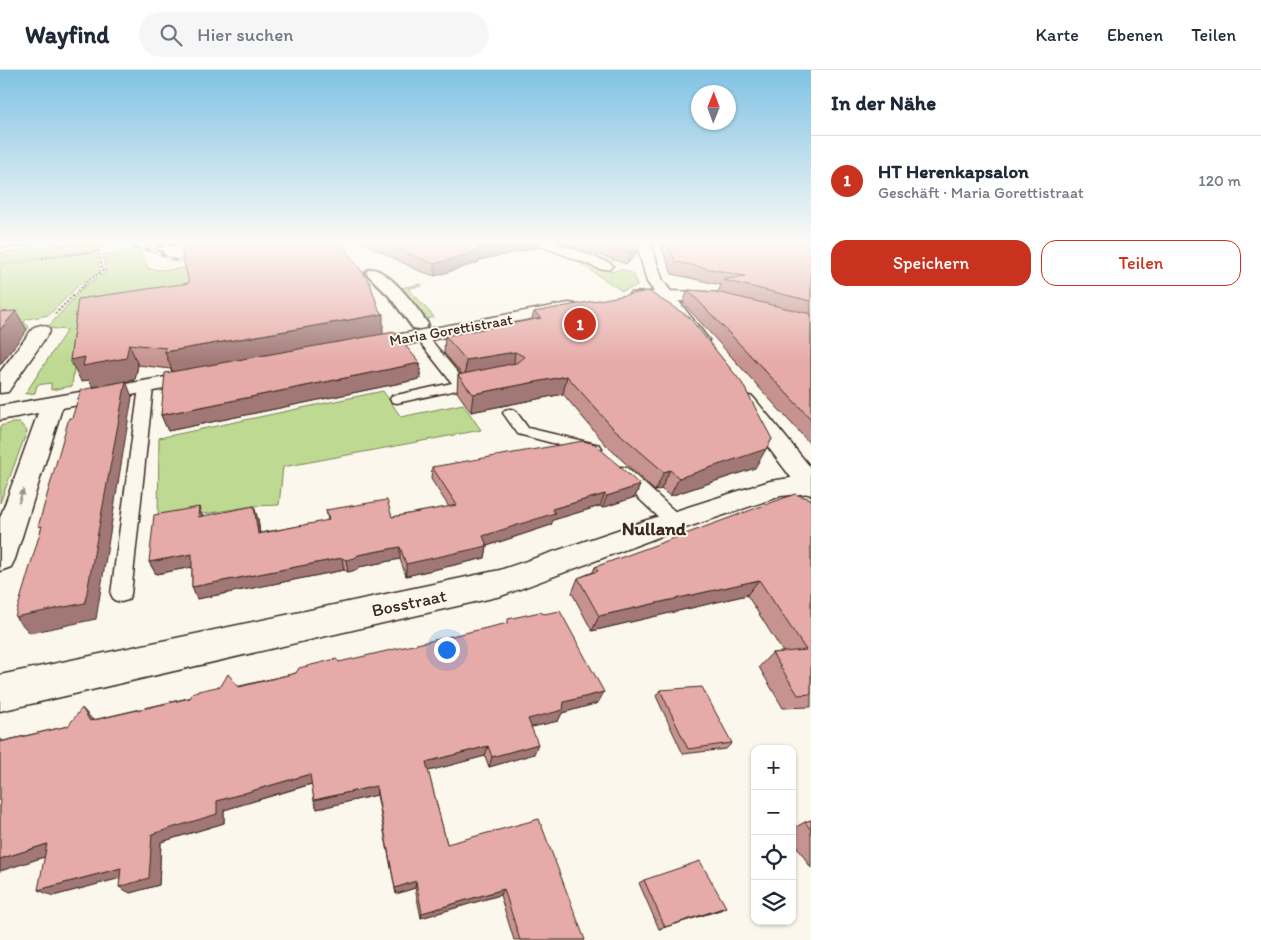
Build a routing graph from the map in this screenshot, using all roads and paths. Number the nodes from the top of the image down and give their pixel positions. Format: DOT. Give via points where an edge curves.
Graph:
graph roads {
  1 [pos="87,282"];
  2 [pos="382,282"];
  3 [pos="656,282"];
  4 [pos="666,295"];
  5 [pos="620,299"];
  6 [pos="739,304"];
  7 [pos="582,306"];
  8 [pos="47,324"];
  9 [pos="420,330"];
  10 [pos="342,350"];
  11 [pos="709,353"];
  12 [pos="215,374"];
  13 [pos="478,382"];
  14 [pos="461,385"];
  15 [pos="732,385"];
  16 [pos="0,387"];
  17 [pos="146,387"];
  18 [pos="397,399"];
  19 [pos="53,403"];
  20 [pos="0,413"];
  21 [pos="510,413"];
  22 [pos="810,485"];
  23 [pos="674,521"];
  24 [pos="0,559"];
  25 [pos="121,594"];
  26 [pos="0,694"];
  1 -- 8 [label="path"];
  2 -- 9 [label="street" via="396,294"];
  3 -- 4 [label="street"];
  4 -- 5 [label="street"];
  4 -- 6 [label="street" via="711,298"];
  4 -- 11 [label="street"];
  7 -- 9 [label="street, Maria Gorettistraat"];
  8 -- 16 [label="street"];
  9 -- 10 [label="street, Maria Gorettistraat"];
  9 -- 14 [label="lane"];
  12 -- 17 [label="street"];
  13 -- 14 [label="lane"];
  14 -- 18 [label="lane"];
  15 -- 22 [label="street"];
  17 -- 19 [label="street"];
  17 -- 25 [label="lane"];
  19 -- 20 [label="street"];
  24 -- 19 [label="street, one-way"];
  21 -- 23 [label="lane" via="523,431 598,450"];
  22 -- 23 [label="street, Bosstraat" via="779,487"];
  23 -- 26 [label="street, Bosstraat" via="501,583"];
}
